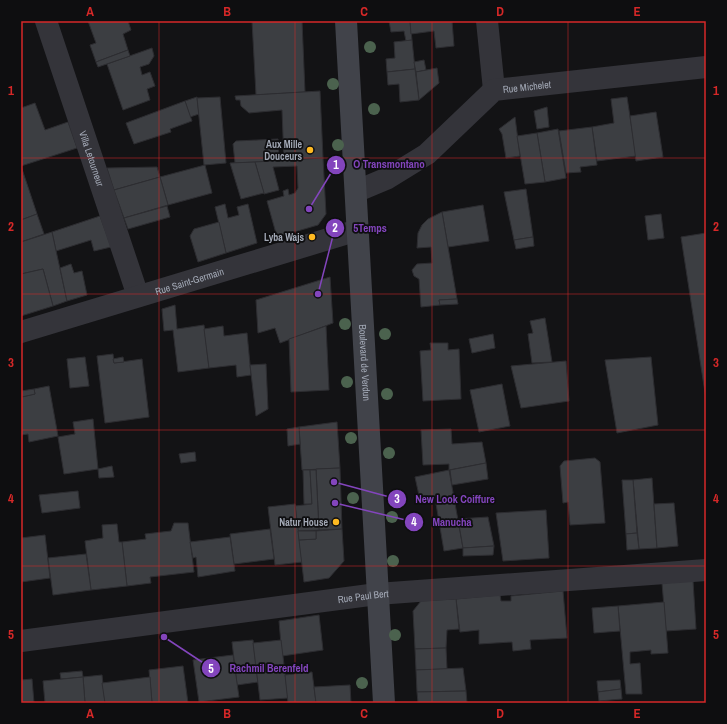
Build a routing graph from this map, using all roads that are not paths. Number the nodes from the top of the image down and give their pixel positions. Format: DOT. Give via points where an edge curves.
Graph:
graph roads {
  1 [pos="46,21"];
  2 [pos="346,21"];
  3 [pos="487,21"];
  4 [pos="706,67"];
  5 [pos="494,90"];
  6 [pos="357,191"];
  7 [pos="358,230"];
  8 [pos="138,296"];
  9 [pos="21,332"];
  10 [pos="706,570"];
  11 [pos="377,594"];
  12 [pos="21,641"];
  13 [pos="384,703"];
  1 -- 8 [label="street, Villa Letourneur"];
  2 -- 6 [label="street, Boulevard de Verdun"];
  3 -- 5 [label="street"];
  4 -- 5 [label="street, Rue Michelet"];
  5 -- 6 [label="street, Rue Michelet" via="427,154 388,178"];
  6 -- 7 [label="street, Boulevard de Verdun"];
  7 -- 8 [label="street, Rue Saint-Germain"];
  7 -- 11 [label="street, Boulevard de Verdun"];
  8 -- 9 [label="street, Rue Saint-Germain"];
  10 -- 11 [label="street, Rue Paul Bert"];
  11 -- 12 [label="street, Rue Paul Bert"];
  11 -- 13 [label="street, Boulevard de Verdun"];
}
